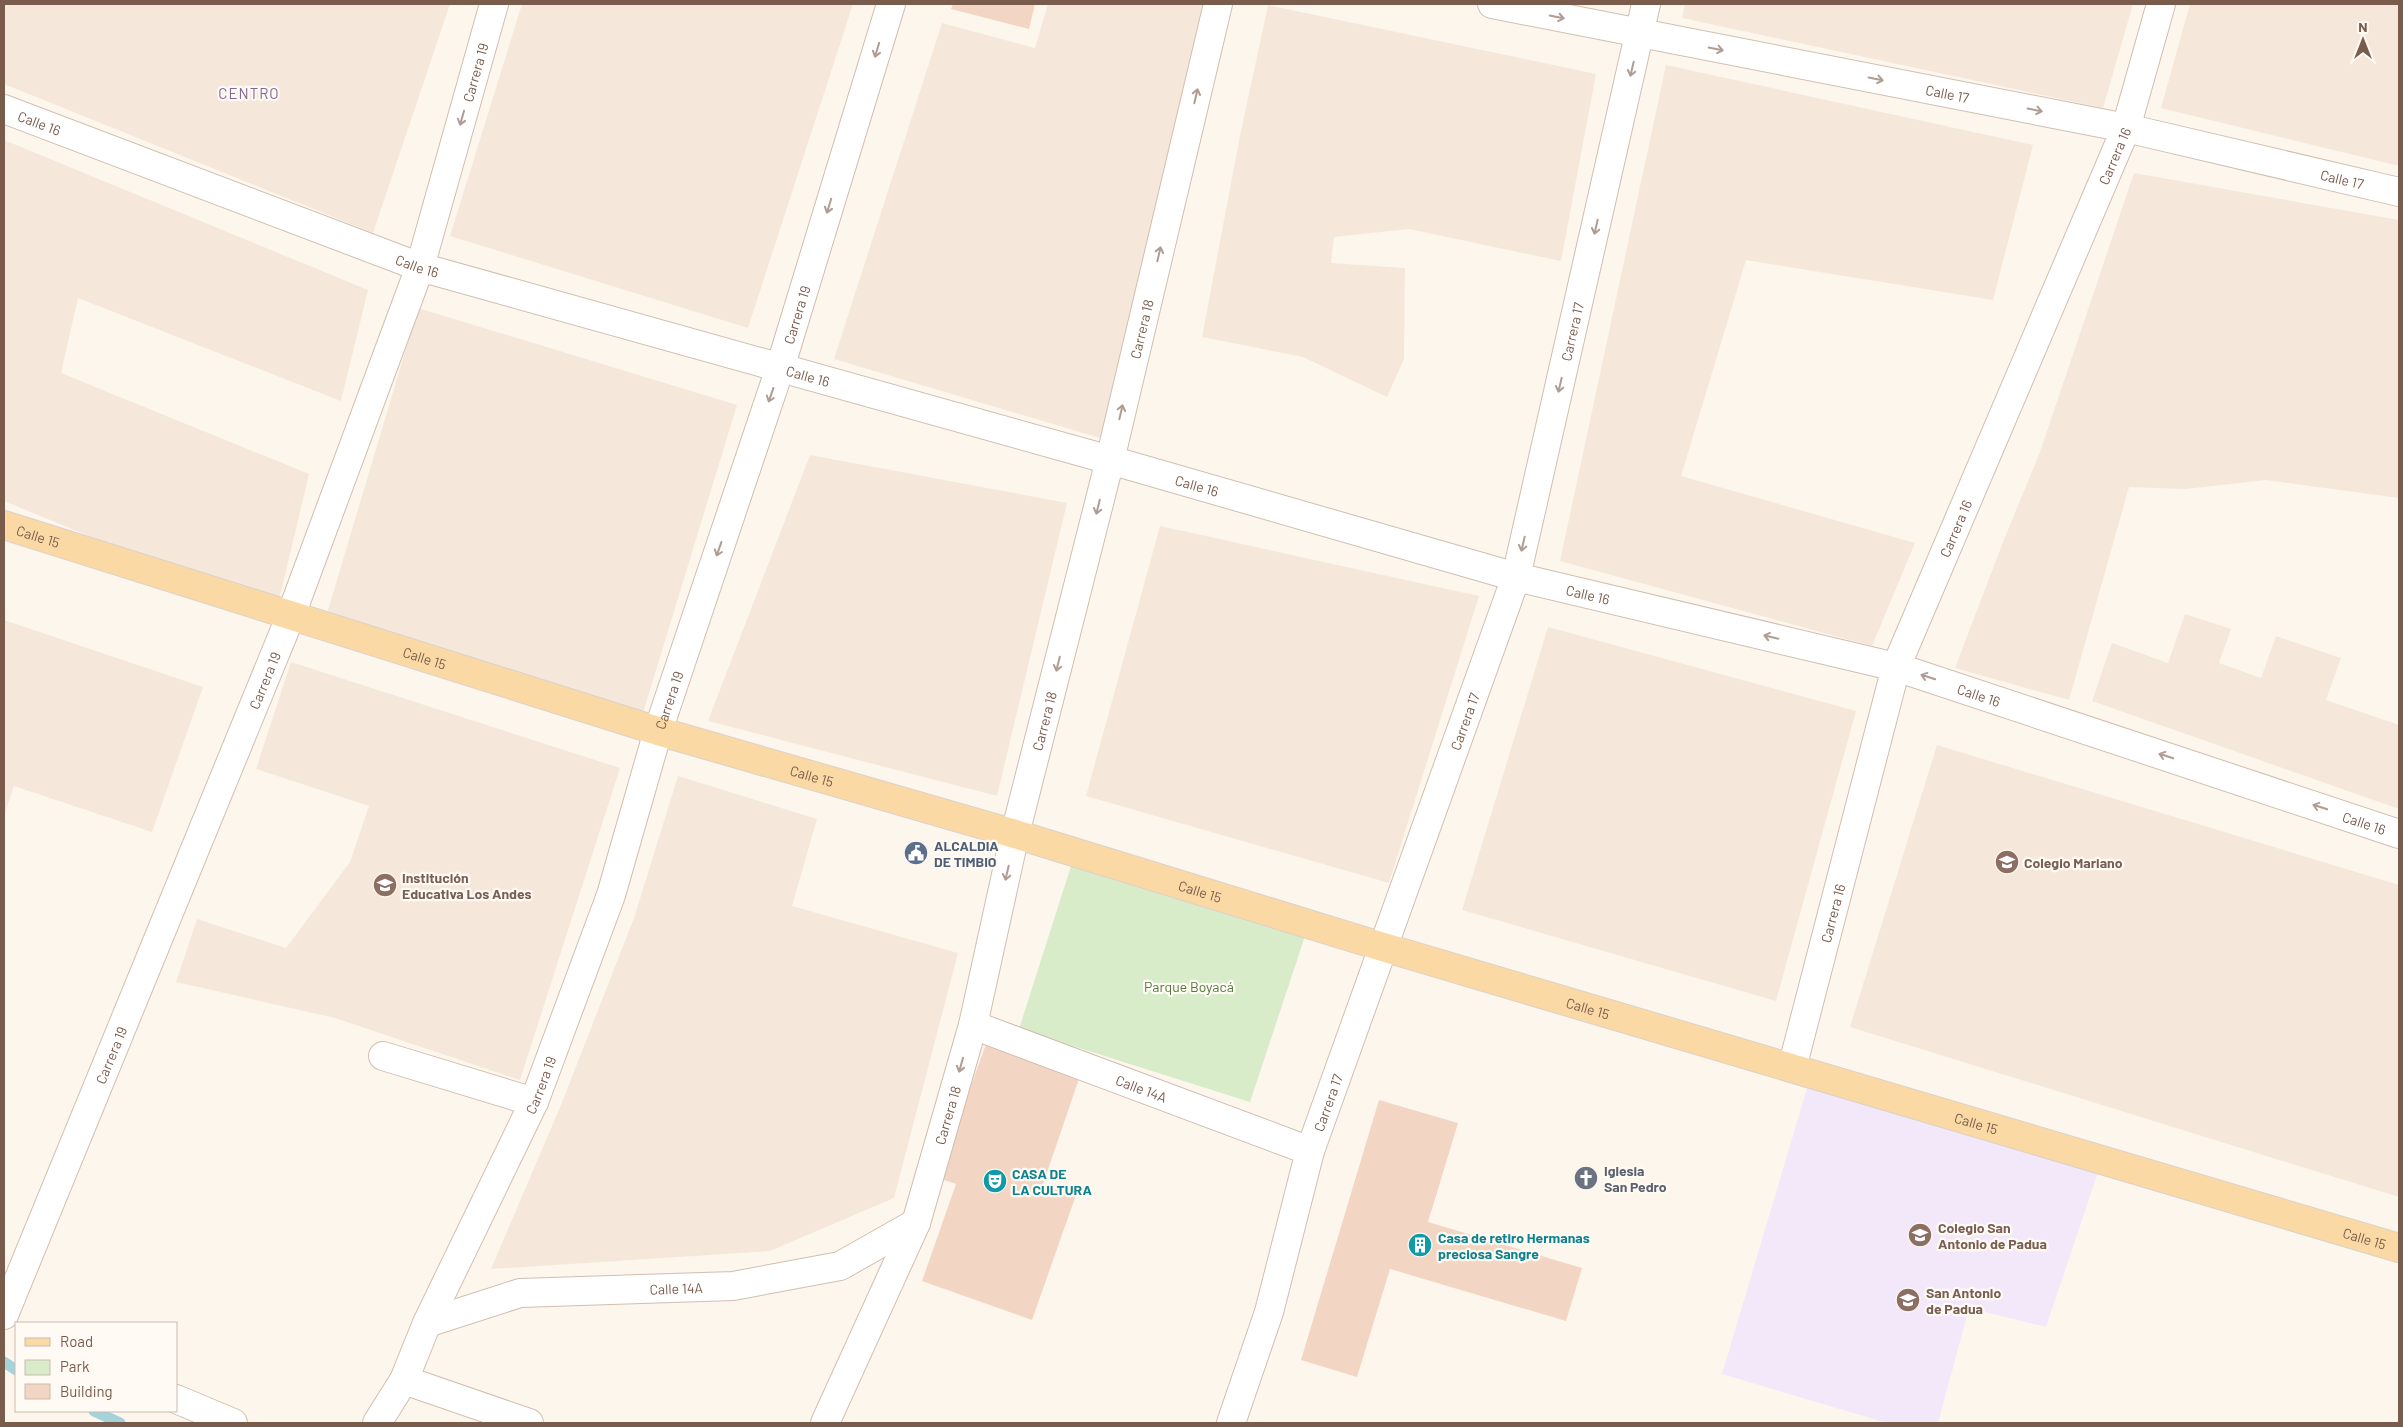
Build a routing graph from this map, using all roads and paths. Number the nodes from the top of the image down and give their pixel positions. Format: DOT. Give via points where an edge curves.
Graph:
graph roads {
  1 [pos="494,4"];
  2 [pos="891,4"];
  3 [pos="1218,4"];
  4 [pos="1492,4"];
  5 [pos="1646,4"];
  6 [pos="2161,4"];
  7 [pos="1640,34"];
  8 [pos="4,109"];
  9 [pos="2126,128"];
  10 [pos="2399,192"];
  11 [pos="420,267"];
  12 [pos="780,368"];
  13 [pos="1110,460"];
  14 [pos="4,525"];
  15 [pos="1516,577"];
  16 [pos="291,615"];
  17 [pos="1896,666"];
  18 [pos="658,732"];
  19 [pos="1015,834"];
  20 [pos="2399,834"];
  21 [pos="1383,946"];
  22 [pos="973,1025"];
  23 [pos="383,1056"];
  24 [pos="1792,1068"];
  25 [pos="534,1102"];
  26 [pos="1310,1151"];
  27 [pos="916,1223"];
  28 [pos="2399,1248"];
  29 [pos="4,1315"];
  30 [pos="426,1323"];
  31 [pos="404,1380"];
  32 [pos="178,1400"];
  33 [pos="233,1423"];
  34 [pos="377,1423"];
  35 [pos="529,1423"];
  36 [pos="825,1423"];
  37 [pos="1231,1423"];
  1 -- 11 [label="street, Carrera 19, one-way"];
  2 -- 12 [label="street, Carrera 19, one-way"];
  13 -- 3 [label="street, Carrera 18, one-way"];
  4 -- 7 [label="street, Calle 17, one-way"];
  5 -- 7 [label="street, Carrera 17"];
  6 -- 9 [label="street, Carrera 16"];
  7 -- 9 [label="street, Calle 17, one-way"];
  7 -- 15 [label="street, Carrera 17, one-way"];
  8 -- 11 [label="street, Calle 16"];
  9 -- 10 [label="street, Calle 17"];
  9 -- 17 [label="street, Carrera 16"];
  11 -- 12 [label="street, Calle 16"];
  11 -- 16 [label="street, Carrera 19"];
  12 -- 13 [label="street, Calle 16"];
  12 -- 18 [label="street, Carrera 19, one-way"];
  13 -- 15 [label="street, Calle 16"];
  13 -- 19 [label="street, Carrera 18, one-way"];
  14 -- 16 [label="main road, Calle 15"];
  17 -- 15 [label="street, Calle 16, one-way"];
  15 -- 21 [label="street, Carrera 17"];
  16 -- 18 [label="main road, Calle 15"];
  16 -- 29 [label="street, Carrera 19"];
  20 -- 17 [label="street, Calle 16, one-way"];
  17 -- 24 [label="street, Carrera 16"];
  18 -- 19 [label="main road, Calle 15"];
  18 -- 25 [label="street, Carrera 19" via="610,895"];
  19 -- 21 [label="main road, Calle 15"];
  19 -- 22 [label="street, Carrera 18, one-way"];
  21 -- 24 [label="main road, Calle 15"];
  21 -- 26 [label="street, Carrera 17"];
  22 -- 26 [label="street, Calle 14A"];
  22 -- 27 [label="street, Carrera 18, one-way"];
  23 -- 25 [label="street"];
  24 -- 28 [label="main road, Calle 15"];
  25 -- 30 [label="street, Carrera 19"];
  26 -- 37 [label="street, Carrera 17" via="1269,1312"];
  27 -- 30 [label="street, Calle 14A" via="840,1266 733,1286 520,1293"];
  27 -- 36 [label="street, Carrera 18"];
  30 -- 31 [label="street, Carrera 19"];
  31 -- 34 [label="street, Carrera 19"];
  31 -- 35 [label="street"];
  32 -- 33 [label="street"];
}
